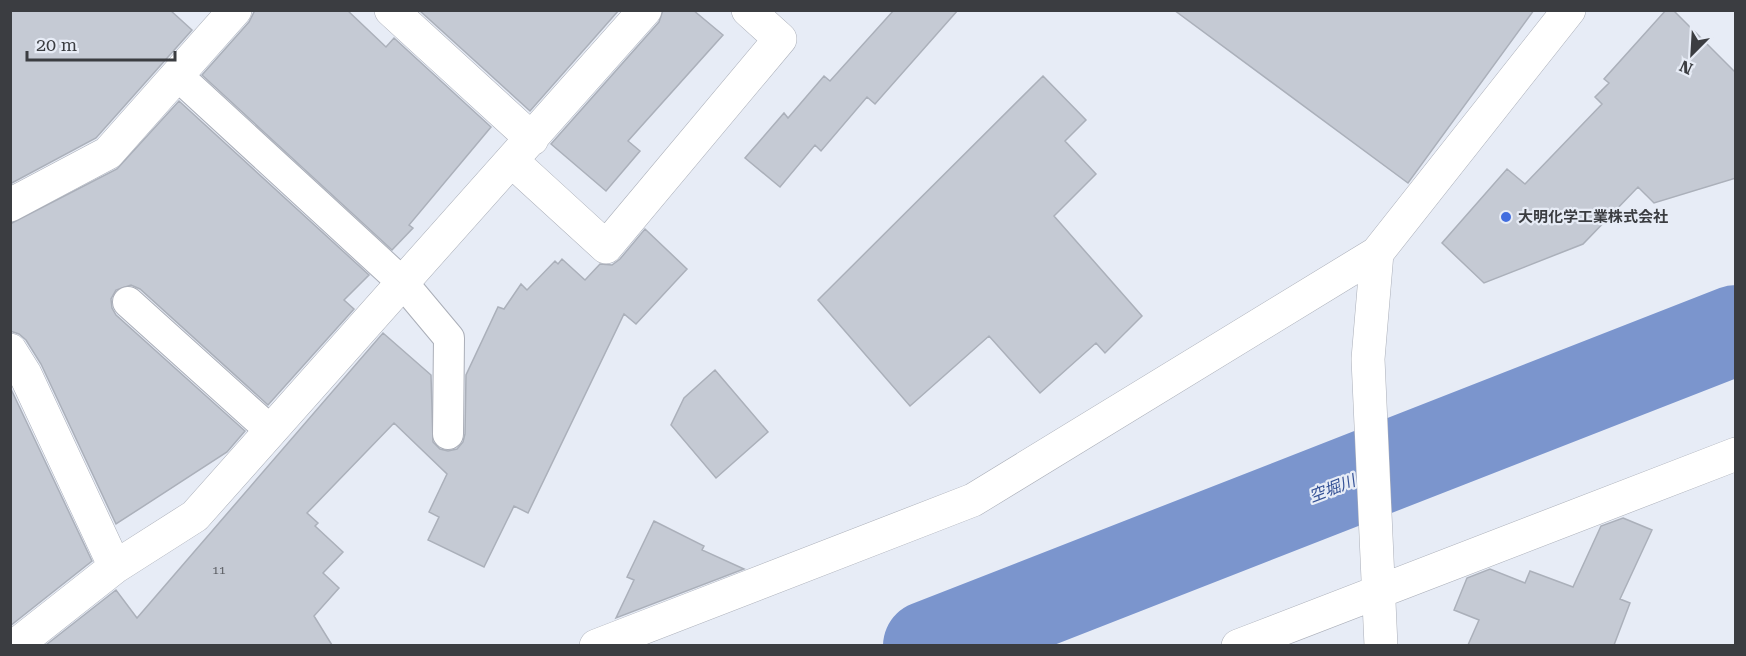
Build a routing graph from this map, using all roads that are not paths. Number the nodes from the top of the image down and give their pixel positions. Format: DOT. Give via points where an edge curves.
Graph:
graph roads {
  1 [pos="235,10"];
  2 [pos="392,10"];
  3 [pos="645,10"];
  4 [pos="748,10"];
  5 [pos="1569,10"];
  6 [pos="177,75"];
  7 [pos="522,150"];
  8 [pos="10,205"];
  9 [pos="1377,253"];
  10 [pos="403,283"];
  11 [pos="128,302"];
  12 [pos="10,350"];
  13 [pos="271,431"];
  14 [pos="447,434"];
  15 [pos="1736,454"];
  16 [pos="115,567"];
  17 [pos="1377,592"];
  18 [pos="15,645"];
  19 [pos="596,645"];
  20 [pos="1238,645"];
  21 [pos="1381,645"];
  1 -- 6 [label="street"];
  2 -- 7 [label="street"];
  3 -- 7 [label="street"];
  4 -- 7 [label="street" via="780,39 606,247"];
  5 -- 9 [label="street"];
  6 -- 8 [label="street" via="108,153"];
  6 -- 10 [label="lane"];
  7 -- 10 [label="street"];
  9 -- 17 [label="street" via="1368,359"];
  9 -- 19 [label="street" via="973,500"];
  10 -- 13 [label="street"];
  10 -- 14 [label="lane" via="449,338"];
  11 -- 13 [label="lane"];
  12 -- 16 [label="street" via="25,374"];
  13 -- 16 [label="street" via="195,516"];
  15 -- 17 [label="street"];
  16 -- 18 [label="street"];
  17 -- 20 [label="street"];
  17 -- 21 [label="street"];
}
